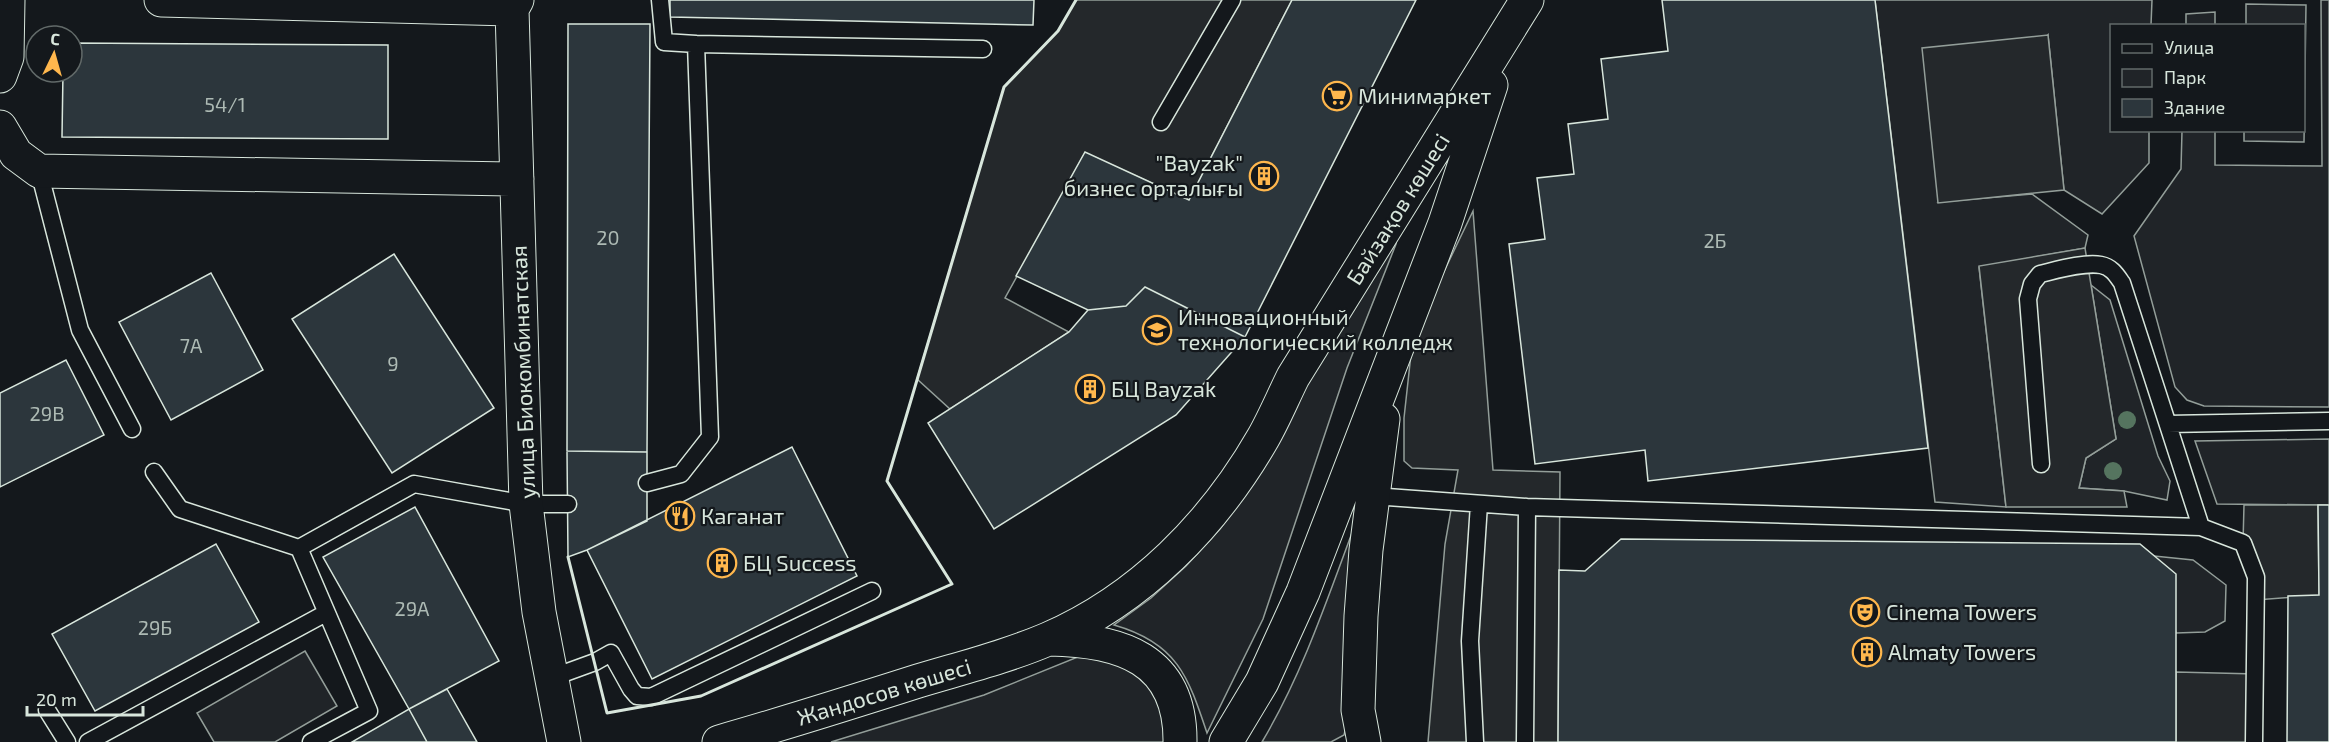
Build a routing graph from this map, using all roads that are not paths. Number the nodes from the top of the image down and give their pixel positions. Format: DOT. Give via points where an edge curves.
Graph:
graph roads {
  1 [pos="8,0"];
  2 [pos="162,0"];
  3 [pos="660,0"];
  4 [pos="1232,0"];
  5 [pos="1527,0"];
  6 [pos="515,5"];
  7 [pos="1507,35"];
  8 [pos="696,44"];
  9 [pos="983,49"];
  10 [pos="0,76"];
  11 [pos="1161,122"];
  12 [pos="0,127"];
  13 [pos="39,171"];
  14 [pos="517,179"];
  15 [pos="1390,363"];
  16 [pos="2329,421"];
  17 [pos="2168,424"];
  18 [pos="132,429"];
  19 [pos="2041,465"];
  20 [pos="154,472"];
  21 [pos="647,483"];
  22 [pos="1373,496"];
  23 [pos="526,504"];
  24 [pos="568,504"];
  25 [pos="1479,504"];
  26 [pos="1527,507"];
  27 [pos="2201,527"];
  28 [pos="299,548"];
  29 [pos="872,591"];
  30 [pos="326,613"];
  31 [pos="1047,639"];
  32 [pos="551,678"];
  33 [pos="47,710"];
  34 [pos="67,742"];
  35 [pos="88,742"];
  36 [pos="311,742"];
  37 [pos="564,742"];
  38 [pos="719,742"];
  39 [pos="1180,742"];
  40 [pos="1226,742"];
  41 [pos="1364,742"];
  42 [pos="1475,742"];
  43 [pos="1525,742"];
  44 [pos="2254,742"];
  1 -- 10 [label="main road" via="7,57"];
  2 -- 6 [label="main road"];
  3 -- 8 [label="lane" via="664,42"];
  4 -- 11 [label="lane"];
  5 -- 7 [label="main road, Байзақов көшесі"];
  6 -- 14 [label="main road, улица Биокомбинатская"];
  7 -- 15 [label="main road, Байзақов көшесі" via="1445,223 1431,279"];
  7 -- 31 [label="main road, Байзақов көшесі" via="1293,377 1263,438 1228,491 1162,566 1095,615"];
  8 -- 9 [label="lane"];
  8 -- 21 [label="lane" via="710,437 681,474"];
  12 -- 13 [label="main road" via="16,154"];
  13 -- 14 [label="main road"];
  13 -- 18 [label="lane" via="80,330"];
  14 -- 23 [label="main road, улица Биокомбинатская"];
  15 -- 22 [label="main road"];
  15 -- 40 [label="main road, Байзақов көшесі" via="1303,592 1262,682"];
  16 -- 17 [label="lane"];
  17 -- 19 [label="lane" via="2122,283 2113,270 2102,265 2040,274 2028,299"];
  17 -- 27 [label="lane"];
  20 -- 28 [label="lane" via="180,508"];
  22 -- 25 [label="lane"];
  22 -- 41 [label="main road" via="1361,616 1358,710"];
  23 -- 24 [label="lane"];
  23 -- 28 [label="lane" via="414,484"];
  23 -- 32 [label="main road, улица Биокомбинатская"];
  25 -- 26 [label="lane"];
  25 -- 42 [label="lane" via="1470,641"];
  26 -- 27 [label="lane"];
  26 -- 43 [label="lane"];
  27 -- 44 [label="lane" via="2243,543 2256,578"];
  28 -- 30 [label="lane"];
  29 -- 32 [label="lane" via="651,697 638,696 631,689 611,653"];
  30 -- 35 [label="lane"];
  30 -- 36 [label="lane" via="369,711"];
  31 -- 38 [label="main road, Жандосов көшесі"];
  31 -- 39 [label="main road" via="1097,642 1137,655 1154,669 1169,690"];
  32 -- 37 [label="main road, улица Биокомбинатская"];
  33 -- 34 [label="lane"];
}
